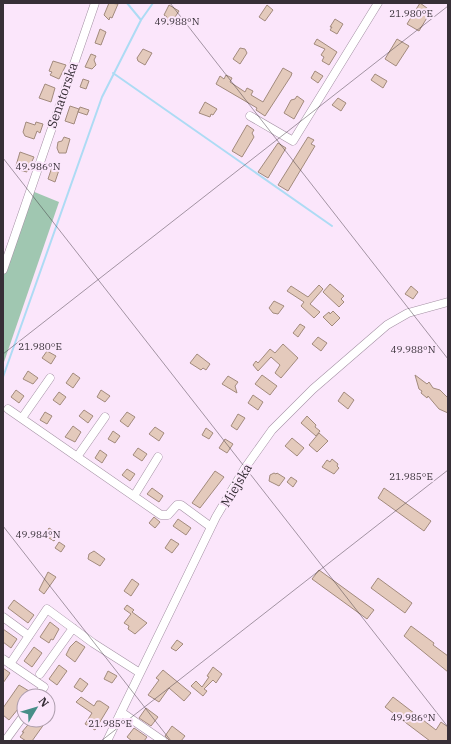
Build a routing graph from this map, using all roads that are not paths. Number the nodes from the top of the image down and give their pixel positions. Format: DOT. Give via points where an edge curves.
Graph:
graph roads {
  1 [pos="95,3"];
  2 [pos="378,3"];
  3 [pos="250,116"];
  4 [pos="3,270"];
  5 [pos="448,302"];
  6 [pos="50,378"];
  7 [pos="8,408"];
  8 [pos="105,417"];
  9 [pos="22,418"];
  10 [pos="77,457"];
  11 [pos="158,457"];
  12 [pos="134,496"];
  13 [pos="211,527"];
  14 [pos="3,617"];
  15 [pos="72,628"];
  16 [pos="29,636"];
  17 [pos="6,661"];
  18 [pos="140,672"];
  19 [pos="40,674"];
  20 [pos="43,688"];
  21 [pos="121,712"];
  22 [pos="16,726"];
  23 [pos="5,741"];
  24 [pos="107,741"];
  25 [pos="162,741"];
  1 -- 4 [label="street, Senatorska"];
  2 -- 3 [label="street" via="292,141"];
  5 -- 13 [label="street, Miejska" via="417,310 394,320 280,421 256,452"];
  6 -- 9 [label="street"];
  7 -- 9 [label="street"];
  8 -- 10 [label="street"];
  9 -- 10 [label="street"];
  10 -- 12 [label="street"];
  11 -- 12 [label="street"];
  12 -- 13 [label="street" via="165,516 176,505 180,505"];
  13 -- 18 [label="street, Miejska"];
  14 -- 16 [label="street"];
  15 -- 16 [label="street" via="47,609"];
  15 -- 18 [label="street"];
  15 -- 19 [label="street"];
  16 -- 17 [label="street"];
  17 -- 20 [label="street"];
  18 -- 21 [label="street, Miejska"];
  21 -- 24 [label="street, Miejska"];
  21 -- 25 [label="street"];
  22 -- 23 [label="street"];
}
